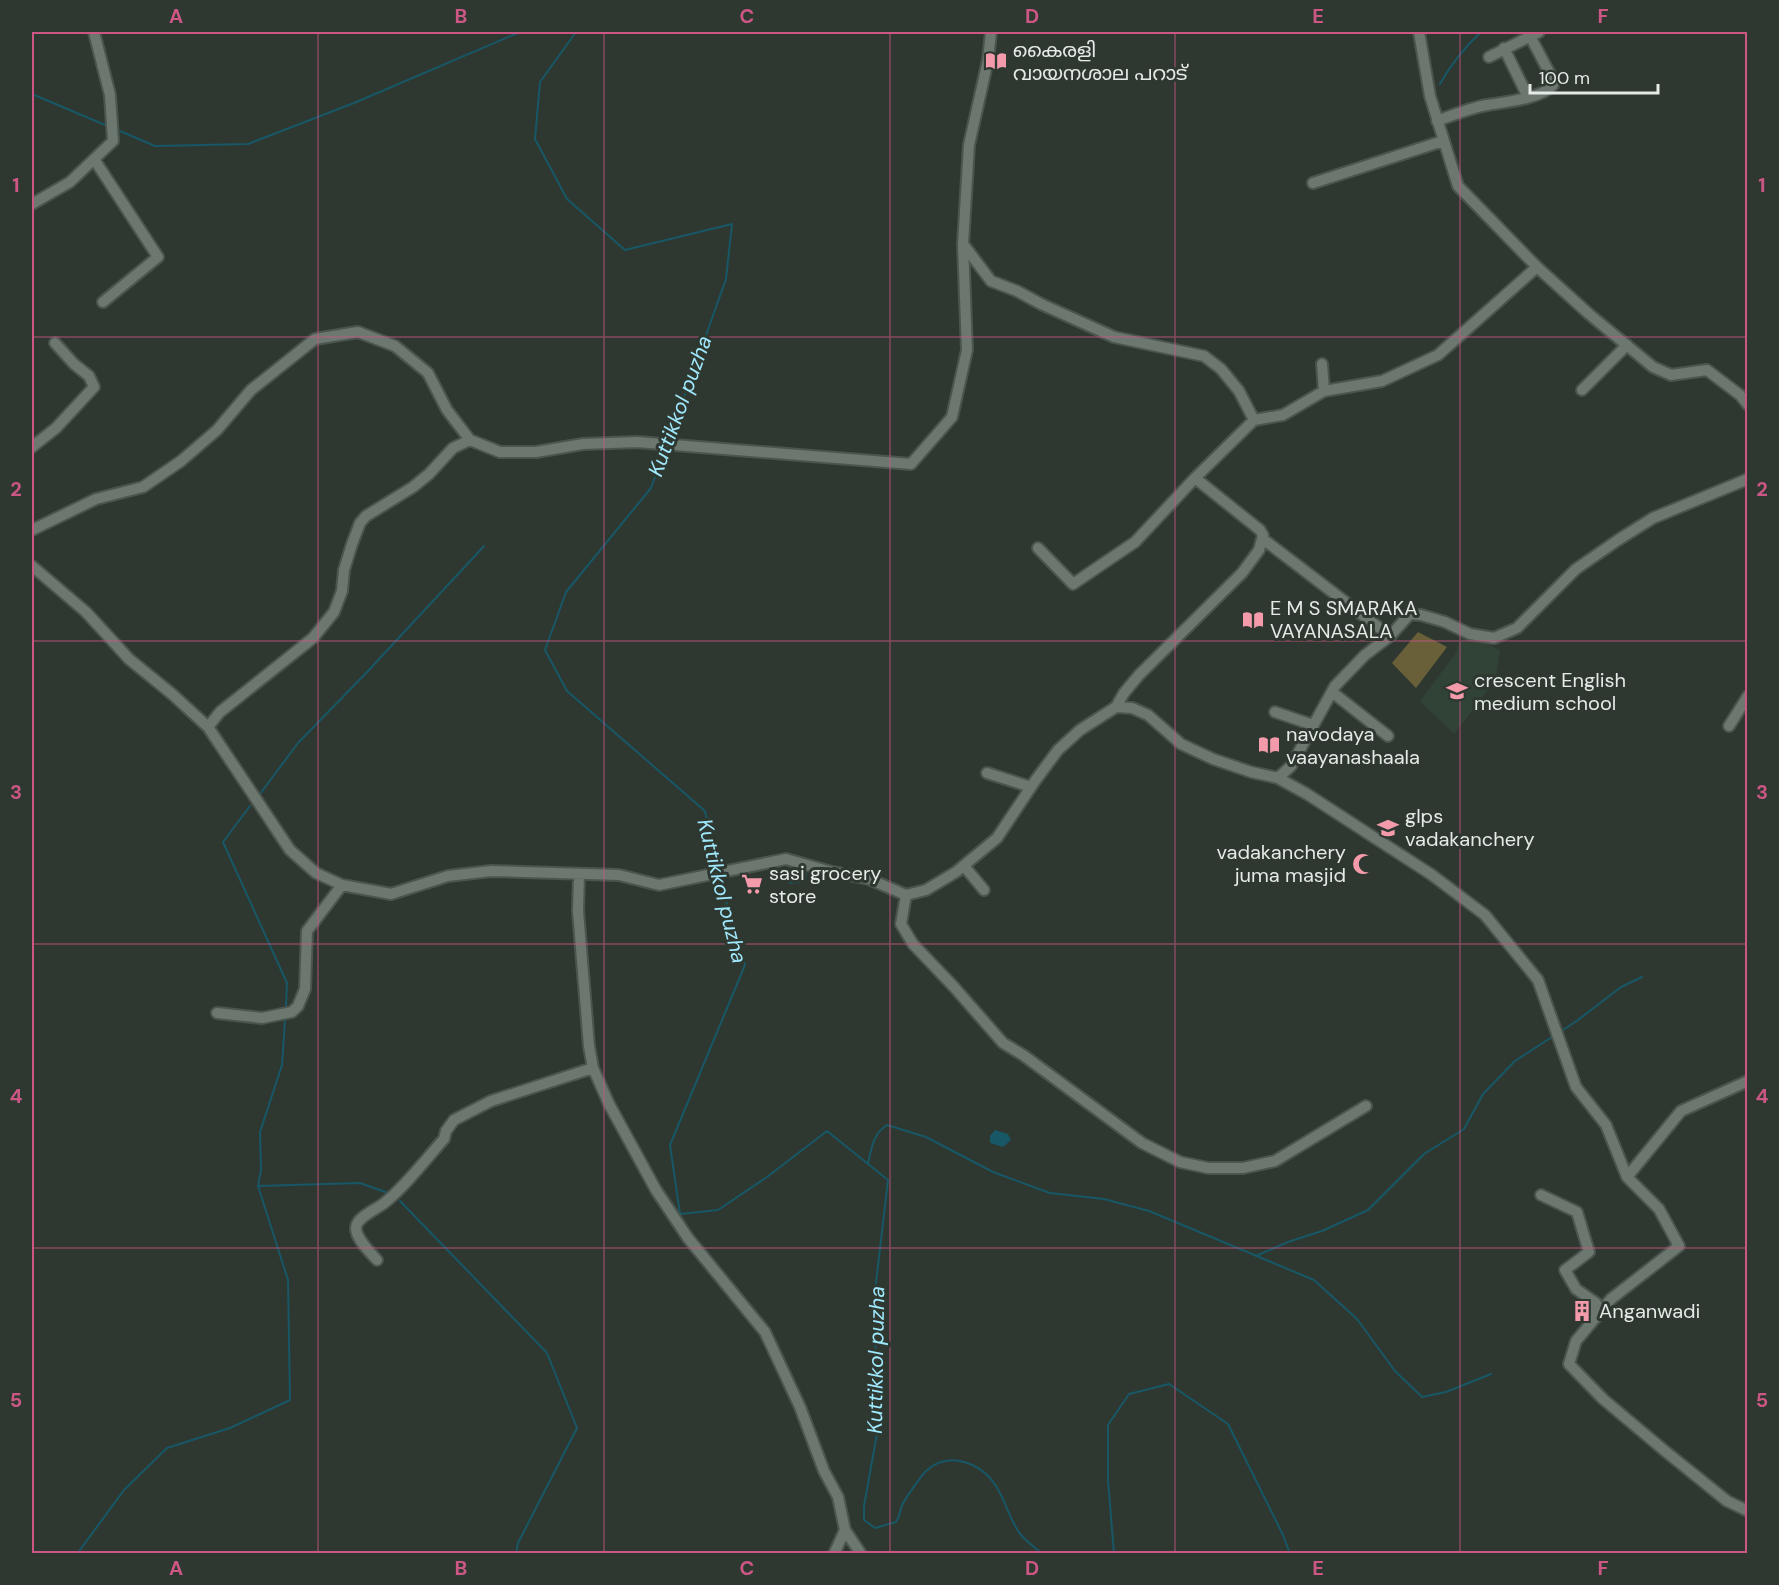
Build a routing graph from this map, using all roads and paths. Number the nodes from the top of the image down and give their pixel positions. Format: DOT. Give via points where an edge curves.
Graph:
graph roads {
  1 [pos="94,32"];
  2 [pos="991,32"];
  3 [pos="1419,32"];
  4 [pos="1535,34"];
  5 [pos="1504,48"];
  6 [pos="1489,57"];
  7 [pos="1528,97"];
  8 [pos="1437,121"];
  9 [pos="1443,141"];
  10 [pos="94,159"];
  11 [pos="1313,183"];
  12 [pos="32,204"];
  13 [pos="963,244"];
  14 [pos="976,263"];
  15 [pos="1537,267"];
  16 [pos="964,281"];
  17 [pos="103,302"];
  18 [pos="55,343"];
  19 [pos="1627,345"];
  20 [pos="1322,364"];
  21 [pos="1582,390"];
  22 [pos="1324,391"];
  23 [pos="1748,405"];
  24 [pos="1254,420"];
  25 [pos="470,440"];
  26 [pos="32,447"];
  27 [pos="1195,478"];
  28 [pos="1748,479"];
  29 [pos="32,530"];
  30 [pos="1263,539"];
  31 [pos="1038,548"];
  32 [pos="32,566"];
  33 [pos="1390,636"];
  34 [pos="1332,692"];
  35 [pos="1748,696"];
  36 [pos="1116,707"];
  37 [pos="1275,712"];
  38 [pos="1313,725"];
  39 [pos="1729,726"];
  40 [pos="208,727"];
  41 [pos="1388,735"];
  42 [pos="987,773"];
  43 [pos="1278,778"];
  44 [pos="1030,787"];
  45 [pos="964,866"];
  46 [pos="579,874"];
  47 [pos="342,885"];
  48 [pos="984,890"];
  49 [pos="906,895"];
  50 [pos="217,1013"];
  51 [pos="593,1068"];
  52 [pos="1748,1081"];
  53 [pos="1366,1106"];
  54 [pos="1627,1177"];
  55 [pos="1541,1195"];
  56 [pos="377,1260"];
  57 [pos="1596,1317"];
  58 [pos="1748,1511"];
  59 [pos="845,1530"];
  60 [pos="834,1554"];
  61 [pos="861,1554"];
  1 -- 10 [label="street" via="110,94 113,141"];
  2 -- 13 [label="street" via="969,145"];
  3 -- 8 [label="street"];
  4 -- 5 [label="street"];
  4 -- 7 [label="street" via="1553,85"];
  5 -- 6 [label="street"];
  5 -- 7 [label="street"];
  7 -- 8 [label="street"];
  8 -- 9 [label="street"];
  9 -- 11 [label="street"];
  9 -- 15 [label="street" via="1458,186"];
  10 -- 12 [label="street" via="70,182"];
  10 -- 17 [label="street" via="158,257"];
  13 -- 14 [label="street"];
  13 -- 16 [label="street"];
  14 -- 16 [label="street"];
  14 -- 24 [label="street" via="991,281 1114,337 1204,356 1239,391"];
  15 -- 19 [label="street"];
  15 -- 22 [label="street" via="1438,355 1382,381"];
  16 -- 25 [label="street" via="967,350 952,417 911,464 637,442 500,452"];
  18 -- 26 [label="street" via="89,376 94,387 56,429"];
  19 -- 21 [label="street"];
  19 -- 23 [label="street" via="1653,367 1671,375 1707,370"];
  20 -- 22 [label="street"];
  22 -- 24 [label="street" via="1283,415"];
  24 -- 27 [label="street"];
  25 -- 29 [label="street" via="447,410 428,373 395,346 358,332 315,339 251,390 217,430 181,461 143,487 96,499"];
  25 -- 40 [label="street" via="453,448 413,487 366,516 352,544 334,612 313,638 220,712"];
  27 -- 30 [label="street" via="1260,530"];
  27 -- 31 [label="street" via="1135,542 1073,584"];
  28 -- 33 [label="street" via="1653,518 1618,540 1576,569 1517,628 1502,635 1494,638 1470,634 1429,617 1410,614"];
  30 -- 33 [label="street"];
  30 -- 36 [label="street" via="1242,573 1139,675"];
  32 -- 40 [label="street" via="86,612 129,659"];
  33 -- 34 [label="street" via="1365,655"];
  34 -- 38 [label="street"];
  34 -- 41 [label="street"];
  35 -- 39 [label="street"];
  36 -- 43 [label="street" via="1148,715 1181,744 1212,759"];
  36 -- 44 [label="street" via="1058,750"];
  37 -- 38 [label="street"];
  38 -- 43 [label="street" via="1291,766"];
  40 -- 47 [label="street" via="290,850 316,873"];
  42 -- 44 [label="street"];
  43 -- 54 [label="street" via="1432,875 1485,915 1538,980 1576,1087 1606,1125"];
  44 -- 45 [label="street" via="997,838"];
  45 -- 48 [label="street"];
  45 -- 49 [label="street" via="926,891"];
  46 -- 47 [label="street" via="491,872 448,876 391,894"];
  46 -- 49 [label="street" via="619,875 659,885 786,859 869,879"];
  46 -- 51 [label="street" via="578,911"];
  47 -- 50 [label="street" via="307,931 305,989 298,1006 292,1012 262,1018"];
  49 -- 53 [label="street" via="901,924 913,944 1003,1043 1142,1143 1179,1162 1208,1168 1243,1168 1275,1161"];
  51 -- 56 [label="street" via="491,1101 454,1120 444,1139 420,1166 358,1223 360,1237"];
  51 -- 59 [label="street" via="656,1191 688,1238 765,1332 838,1497"];
  52 -- 54 [label="street" via="1681,1111"];
  54 -- 57 [label="street" via="1659,1209 1679,1246 1611,1299"];
  55 -- 57 [label="street" via="1577,1212 1589,1252 1565,1270 1576,1289 1596,1303"];
  57 -- 58 [label="street" via="1576,1341 1569,1364 1603,1399 1665,1451 1726,1501"];
  59 -- 60 [label="street"];
  59 -- 61 [label="street"];
}
